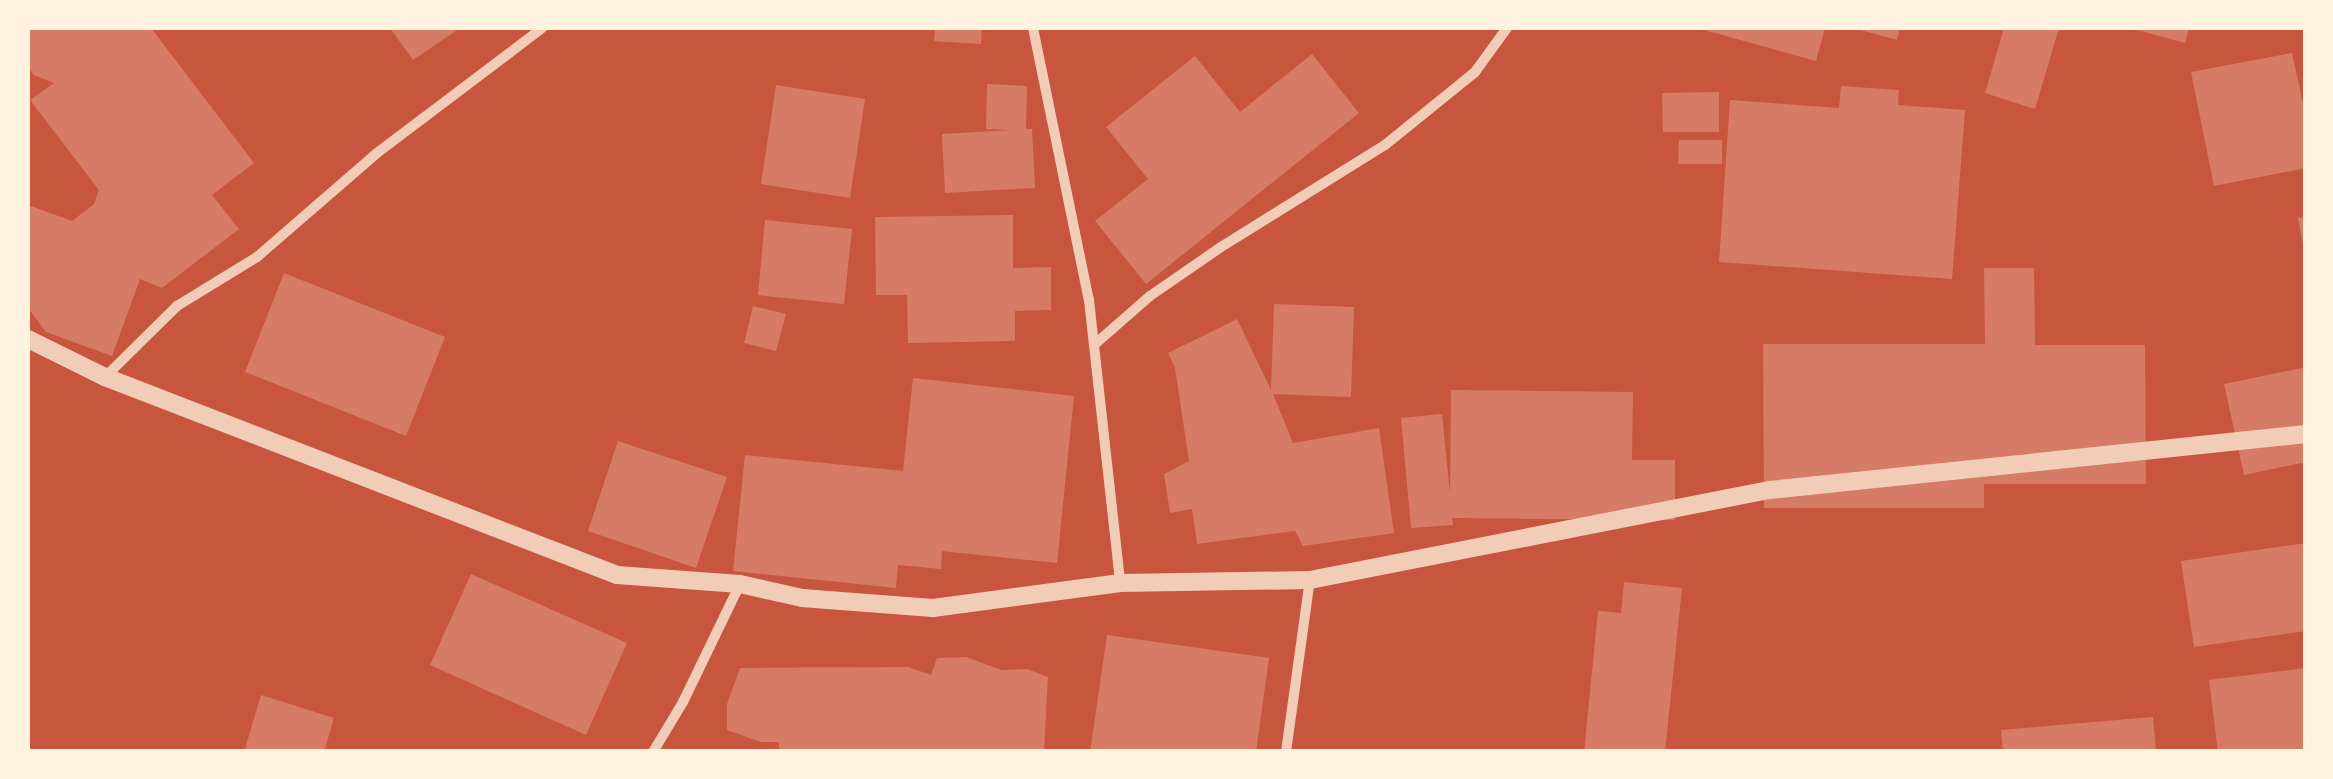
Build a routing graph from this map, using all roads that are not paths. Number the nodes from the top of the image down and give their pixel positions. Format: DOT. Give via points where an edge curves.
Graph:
graph roads {
  1 [pos="542,28"];
  2 [pos="1034,28"];
  3 [pos="1506,28"];
  4 [pos="28,339"];
  5 [pos="1094,345"];
  6 [pos="106,378"];
  7 [pos="2306,434"];
  8 [pos="1310,580"];
  9 [pos="1120,583"];
  10 [pos="740,584"];
  11 [pos="653,752"];
  12 [pos="1286,752"];
  1 -- 6 [label="street" via="377,153 257,257 177,306"];
  2 -- 5 [label="street"];
  3 -- 5 [label="street" via="1475,72 1441,102 1164,286"];
  4 -- 6 [label="street"];
  5 -- 9 [label="street"];
  6 -- 10 [label="street" via="617,575"];
  7 -- 8 [label="street" via="1770,490"];
  8 -- 9 [label="street"];
  8 -- 12 [label="street"];
  9 -- 10 [label="street" via="933,608 802,598"];
  10 -- 11 [label="street"];
}
